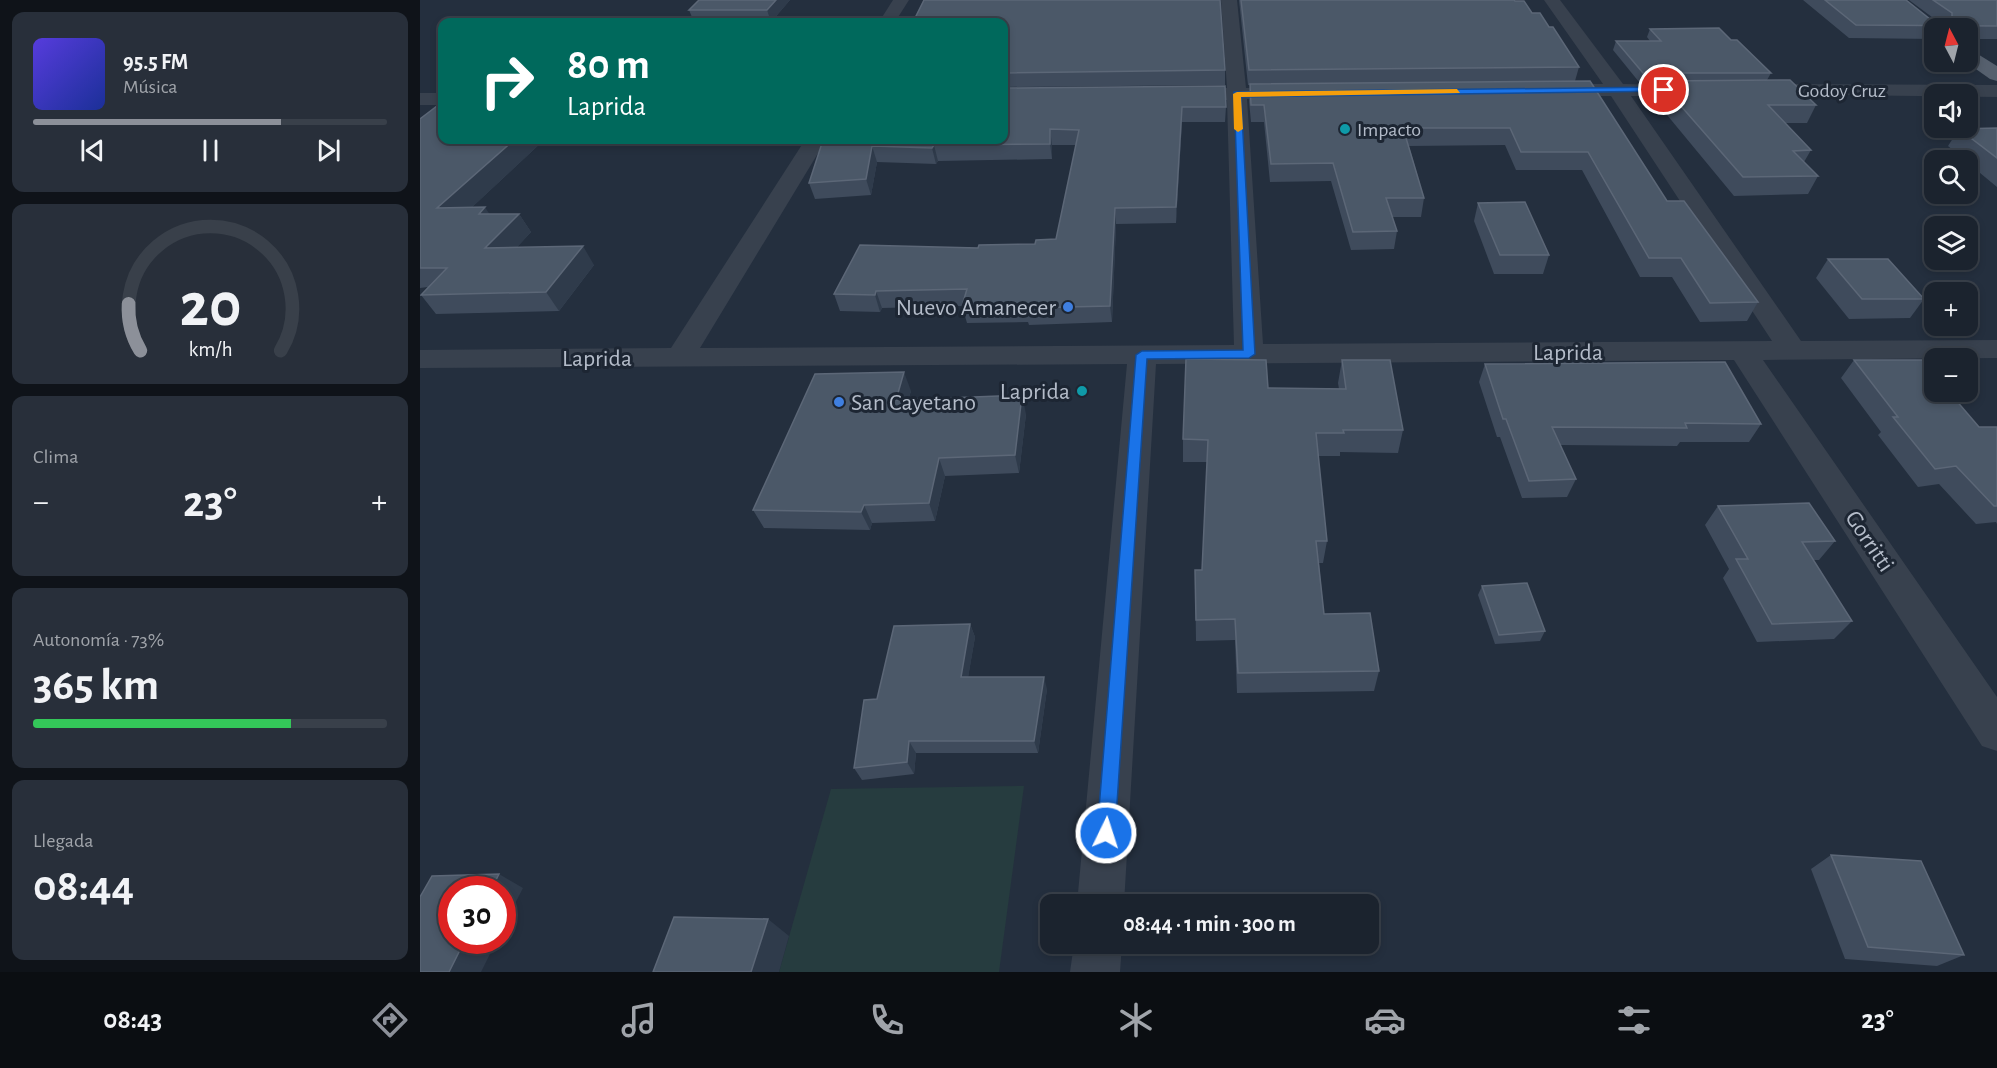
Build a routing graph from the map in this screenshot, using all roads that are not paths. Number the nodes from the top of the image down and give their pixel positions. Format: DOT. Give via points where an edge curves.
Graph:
graph roads {
  1 [pos="901,0"];
  2 [pos="1229,0"];
  3 [pos="1552,0"];
  4 [pos="890,18"];
  5 [pos="1978,61"];
  6 [pos="1997,75"];
  7 [pos="1617,90"];
  8 [pos="1534,91"];
  9 [pos="1997,91"];
  10 [pos="1320,93"];
  11 [pos="1155,94"];
  12 [pos="1237,94"];
  13 [pos="433,99"];
  14 [pos="420,112"];
  15 [pos="813,144"];
  16 [pos="1997,349"];
  17 [pos="1743,351"];
  18 [pos="1793,351"];
  19 [pos="1249,354"];
  20 [pos="1142,355"];
  21 [pos="680,357"];
  22 [pos="420,359"];
  23 [pos="1997,732"];
  24 [pos="1102,894"];
  25 [pos="1097,954"];
  26 [pos="1095,972"];
  1 -- 4 [label="street"];
  2 -- 12 [label="street"];
  3 -- 7 [label="street"];
  5 -- 6 [label="main road"];
  7 -- 8 [label="street, Godoy Cruz"];
  7 -- 9 [label="street, Godoy Cruz"];
  7 -- 18 [label="street"];
  10 -- 12 [label="street"];
  11 -- 12 [label="street"];
  12 -- 19 [label="street"];
  13 -- 14 [label="street"];
  15 -- 21 [label="street"];
  16 -- 18 [label="street, Laprida"];
  17 -- 18 [label="street, Laprida"];
  17 -- 19 [label="street, Laprida"];
  17 -- 23 [label="street, Gorritti"];
  19 -- 20 [label="street, Laprida"];
  20 -- 21 [label="street, Laprida"];
  20 -- 24 [label="street"];
  21 -- 22 [label="street, Laprida"];
  25 -- 26 [label="street"];
}
